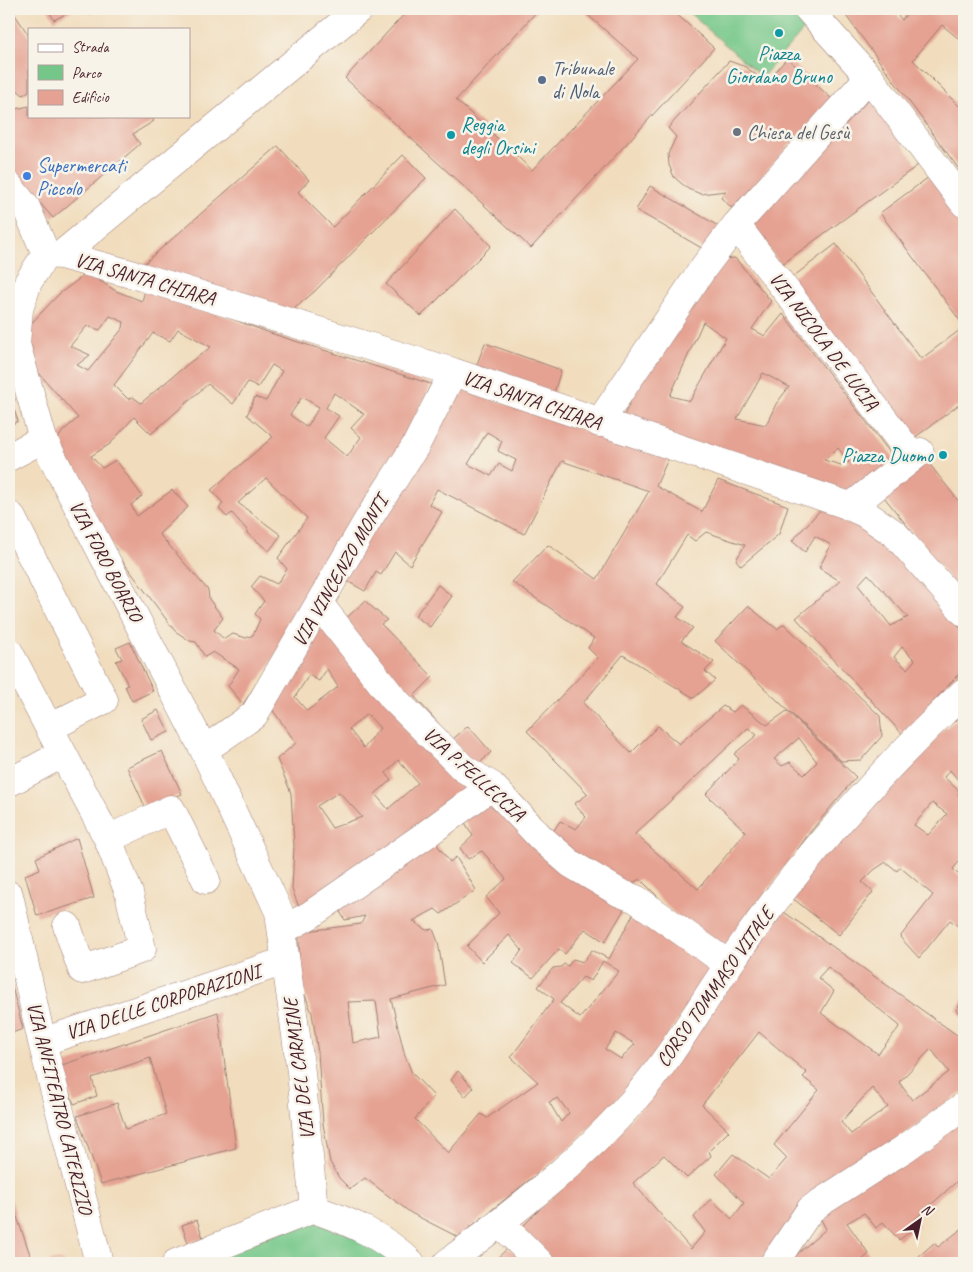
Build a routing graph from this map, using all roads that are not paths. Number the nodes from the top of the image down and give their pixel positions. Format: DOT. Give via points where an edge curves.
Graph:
graph roads {
  1 [pos="359,9"];
  2 [pos="808,9"];
  3 [pos="869,77"];
  4 [pos="9,186"];
  5 [pos="964,203"];
  6 [pos="736,225"];
  7 [pos="54,254"];
  8 [pos="453,372"];
  9 [pos="599,423"];
  10 [pos="43,439"];
  11 [pos="9,457"];
  12 [pos="850,507"];
  13 [pos="9,517"];
  14 [pos="320,605"];
  15 [pos="964,612"];
  16 [pos="9,652"];
  17 [pos="964,692"];
  18 [pos="49,728"];
  19 [pos="204,750"];
  20 [pos="62,754"];
  21 [pos="9,776"];
  22 [pos="492,786"];
  23 [pos="108,839"];
  24 [pos="206,880"];
  25 [pos="9,895"];
  26 [pos="67,926"];
  27 [pos="283,930"];
  28 [pos="285,961"];
  29 [pos="728,964"];
  30 [pos="42,1042"];
  31 [pos="964,1106"];
  32 [pos="314,1209"];
  33 [pos="500,1223"];
  34 [pos="100,1263"];
  35 [pos="176,1263"];
  36 [pos="412,1263"];
  37 [pos="447,1263"];
  38 [pos="540,1263"];
  39 [pos="774,1263"];
  1 -- 7 [label="street, VIA FORO BOARIO"];
  2 -- 3 [label="street"];
  3 -- 5 [label="street"];
  3 -- 6 [label="street"];
  4 -- 7 [label="street"];
  6 -- 9 [label="street"];
  6 -- 12 [label="street, VIA NICOLA DE LUCIA" via="916,455"];
  7 -- 8 [label="street, VIA SANTA CHIARA"];
  7 -- 10 [label="street, VIA FORO BOARIO" via="28,282 20,309 16,344"];
  8 -- 9 [label="street, VIA SANTA CHIARA"];
  8 -- 14 [label="street, VIA VINCENZO MONTI" via="416,445 369,518"];
  9 -- 12 [label="street, VIA SANTA CHIARA"];
  10 -- 11 [label="street"];
  10 -- 19 [label="street, VIA FORO BOARIO"];
  12 -- 15 [label="street, VIA SANTA CHIARA" via="896,534"];
  13 -- 18 [label="street" via="104,700"];
  14 -- 19 [label="street, VIA VINCENZO MONTI" via="254,715"];
  14 -- 22 [label="street, VIA P.FELLECCIA" via="393,698 462,768"];
  16 -- 18 [label="street"];
  17 -- 29 [label="street, CORSO TOMMASO VITALE" via="874,781 785,887"];
  18 -- 20 [label="street"];
  19 -- 27 [label="street, VIA FORO BOARIO" via="279,912"];
  20 -- 21 [label="street" via="12,781"];
  20 -- 23 [label="street"];
  22 -- 27 [label="street" via="310,915"];
  22 -- 29 [label="street, VIA P.FELLECCIA" via="541,838 572,864 636,899"];
  23 -- 24 [label="street" via="171,809"];
  23 -- 26 [label="street" via="129,893 142,949 82,970"];
  25 -- 30 [label="street, VIA ANFITEATRO LATERIZIO"];
  27 -- 28 [label="street, VIA DEL CARMINE"];
  28 -- 30 [label="street, VIA DELLE CORPORAZIONI"];
  28 -- 32 [label="street, VIA DEL CARMINE" via="301,1072"];
  29 -- 33 [label="street, CORSO TOMMASO VITALE" via="667,1060 630,1104 562,1172"];
  30 -- 34 [label="street, VIA ANFITEATRO LATERIZIO"];
  31 -- 39 [label="street" via="810,1210"];
  32 -- 35 [label="street"];
  32 -- 36 [label="street" via="347,1220 393,1245"];
  33 -- 37 [label="street, CORSO TOMMASO VITALE"];
  33 -- 38 [label="street"];
}
